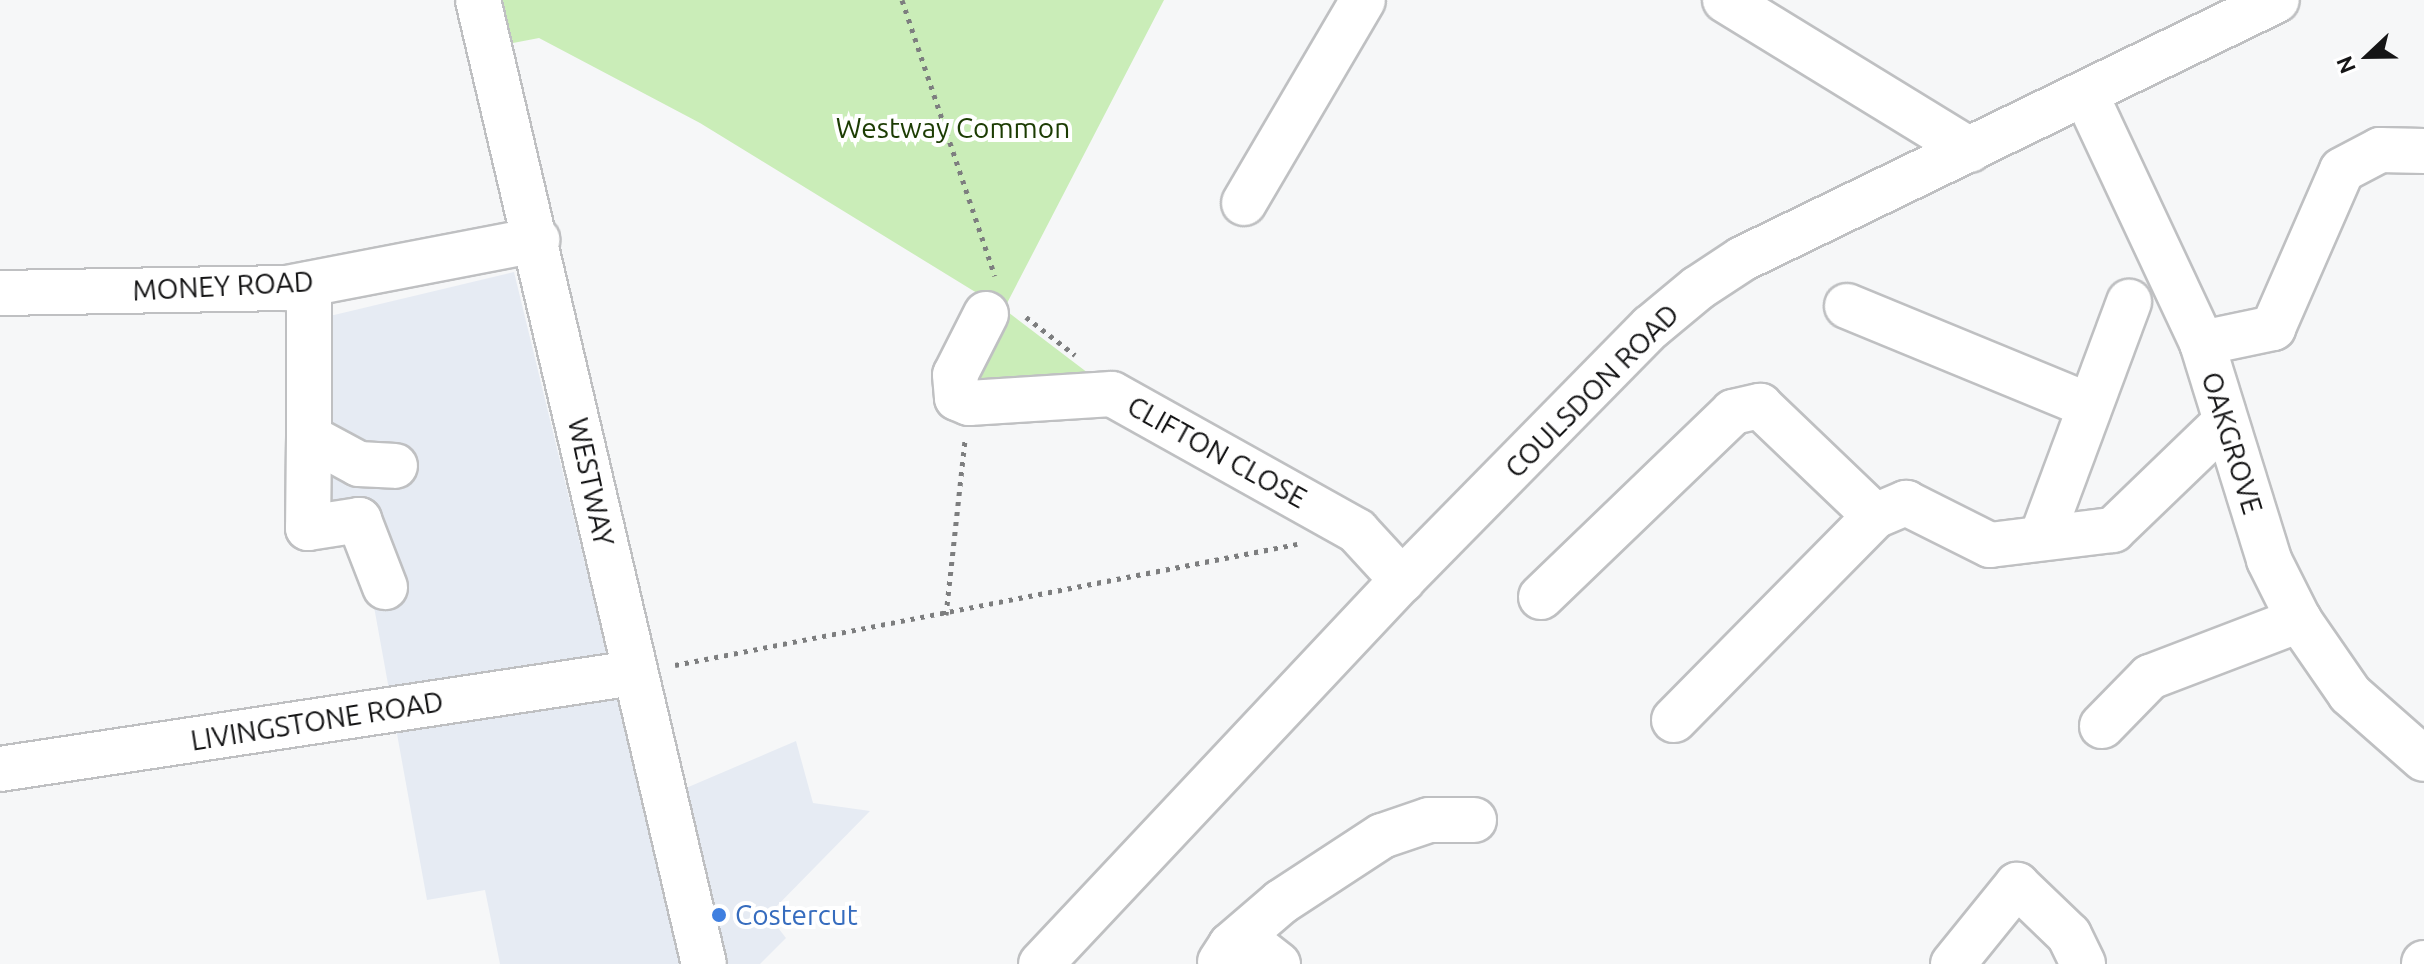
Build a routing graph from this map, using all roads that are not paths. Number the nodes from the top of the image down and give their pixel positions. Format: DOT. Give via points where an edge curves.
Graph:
graph roads {
  1 [pos="1363,0"];
  2 [pos="2277,0"];
  3 [pos="467,1"];
  4 [pos="1739,3"];
  5 [pos="2086,95"];
  6 [pos="1970,150"];
  7 [pos="2424,151"];
  8 [pos="1244,203"];
  9 [pos="537,240"];
  10 [pos="309,284"];
  11 [pos="0,293"];
  12 [pos="2129,302"];
  13 [pos="999,303"];
  14 [pos="1847,306"];
  15 [pos="2202,343"];
  16 [pos="2087,405"];
  17 [pos="2224,423"];
  18 [pos="309,437"];
  19 [pos="395,466"];
  20 [pos="1875,516"];
  21 [pos="2042,536"];
  22 [pos="1402,580"];
  23 [pos="385,587"];
  24 [pos="1541,597"];
  25 [pos="2299,620"];
  26 [pos="633,673"];
  27 [pos="1674,720"];
  28 [pos="2102,726"];
  29 [pos="2419,748"];
  30 [pos="0,769"];
  31 [pos="1474,820"];
  32 [pos="1225,954"];
  33 [pos="704,964"];
  34 [pos="1041,964"];
  35 [pos="1278,964"];
  36 [pos="1953,964"];
  37 [pos="2083,964"];
  1 -- 8 [label="street"];
  2 -- 5 [label="street, COULSDON ROAD"];
  3 -- 9 [label="street, WESTWAY"];
  4 -- 6 [label="street"];
  5 -- 6 [label="street, COULSDON ROAD"];
  5 -- 15 [label="street, OAKGROVE"];
  6 -- 22 [label="street, COULSDON ROAD" via="1742,259 1698,288 1651,327"];
  7 -- 15 [label="street" via="2380,150 2342,170 2273,328"];
  9 -- 10 [label="street, MONEY ROAD"];
  9 -- 26 [label="street, WESTWAY"];
  10 -- 11 [label="street, MONEY ROAD"];
  10 -- 18 [label="street"];
  12 -- 16 [label="street"];
  13 -- 22 [label="street, CLIFTON CLOSE" via="955,375 953,404 1112,394 1357,531"];
  14 -- 16 [label="street"];
  15 -- 17 [label="street, OAKGROVE"];
  16 -- 21 [label="street"];
  17 -- 21 [label="street" via="2113,530"];
  17 -- 25 [label="street, OAKGROVE" via="2269,560"];
  18 -- 19 [label="street" via="359,464"];
  18 -- 23 [label="street" via="308,528 359,520"];
  20 -- 21 [label="street" via="1906,503 1990,545"];
  20 -- 24 [label="street" via="1760,406 1733,412"];
  20 -- 27 [label="street"];
  22 -- 34 [label="street, COULSDON ROAD"];
  25 -- 28 [label="street" via="2150,677"];
  25 -- 29 [label="street, OAKGROVE" via="2350,694"];
  26 -- 30 [label="street, LIVINGSTONE ROAD"];
  26 -- 33 [label="street, WESTWAY"];
  31 -- 32 [label="street" via="1429,820 1382,836 1281,902"];
  32 -- 35 [label="street" via="1256,947"];
  36 -- 37 [label="street" via="2017,885 2069,935"];
}
